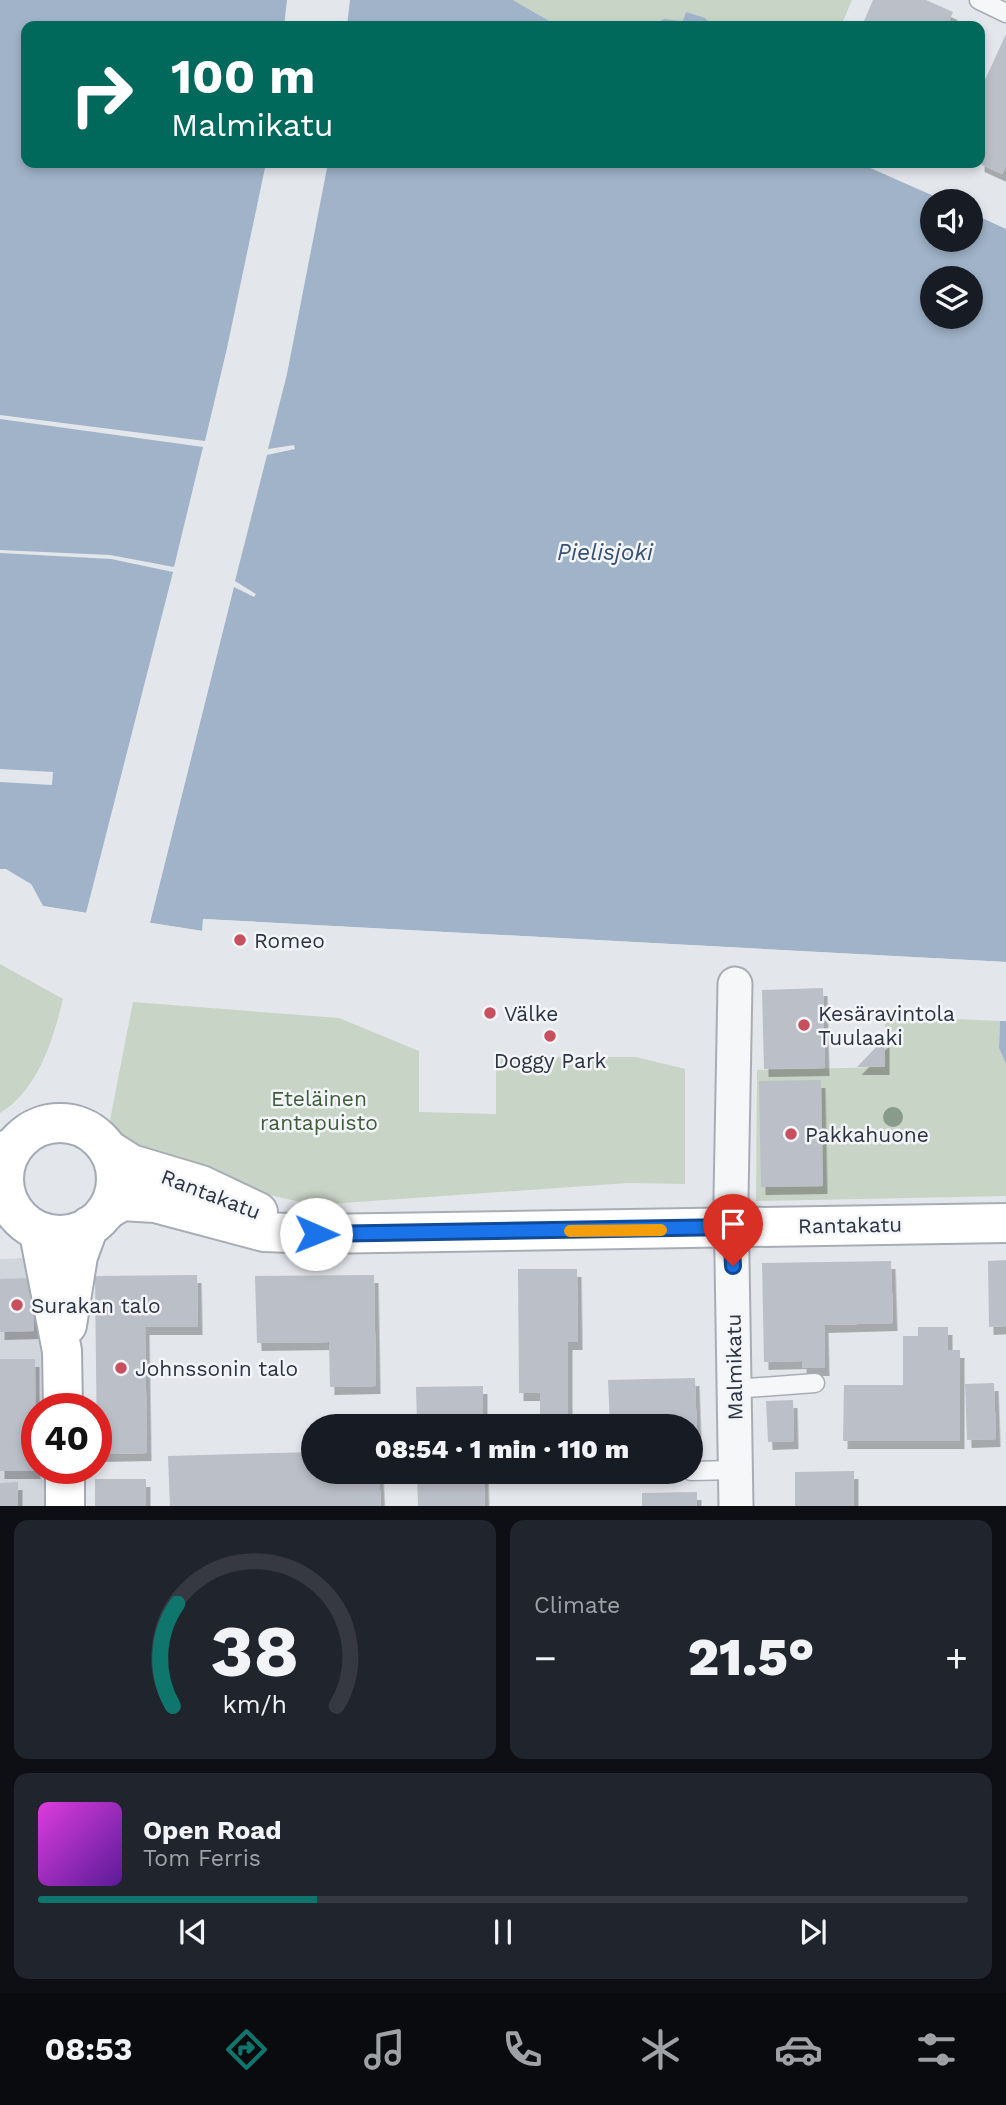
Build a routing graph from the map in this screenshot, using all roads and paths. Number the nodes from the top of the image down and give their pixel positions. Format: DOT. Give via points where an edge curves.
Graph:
graph roads {
  1 [pos="979,0"];
  2 [pos="1006,13"];
  3 [pos="735,984"];
  4 [pos="7,1150"];
  5 [pos="109,1150"];
  6 [pos="6,1205"];
  7 [pos="98,1218"];
  8 [pos="1006,1223"];
  9 [pos="731,1227"];
  10 [pos="39,1233"];
  11 [pos="316,1234"];
  12 [pos="62,1351"];
  13 [pos="815,1383"];
  14 [pos="734,1389"];
  15 [pos="63,1393"];
  16 [pos="736,1470"];
  17 [pos="703,1471"];
  18 [pos="65,1484"];
  19 [pos="65,1506"];
  20 [pos="736,1506"];
  1 -- 2 [label="lane"];
  3 -- 9 [label="street, Malmikatu"];
  4 -- 5 [label="street" via="44,1124 65,1122 88,1129"];
  4 -- 6 [label="street"];
  5 -- 7 [label="street" via="116,1173 114,1193"];
  5 -- 11 [label="street, Rantakatu" via="131,1164 201,1185"];
  6 -- 10 [label="street"];
  7 -- 10 [label="street" via="74,1234"];
  7 -- 11 [label="street, Rantakatu" via="121,1201 155,1203 264,1232"];
  7 -- 12 [label="street" via="78,1256"];
  8 -- 9 [label="street, Rantakatu"];
  9 -- 11 [label="street, Rantakatu"];
  9 -- 14 [label="street, Malmikatu"];
  10 -- 12 [label="street"];
  12 -- 15 [label="street"];
  13 -- 14 [label="lane"];
  14 -- 16 [label="street, Malmikatu"];
  16 -- 17 [label="lane"];
  16 -- 20 [label="street, Malmikatu"];
  18 -- 19 [label="street"];
}
